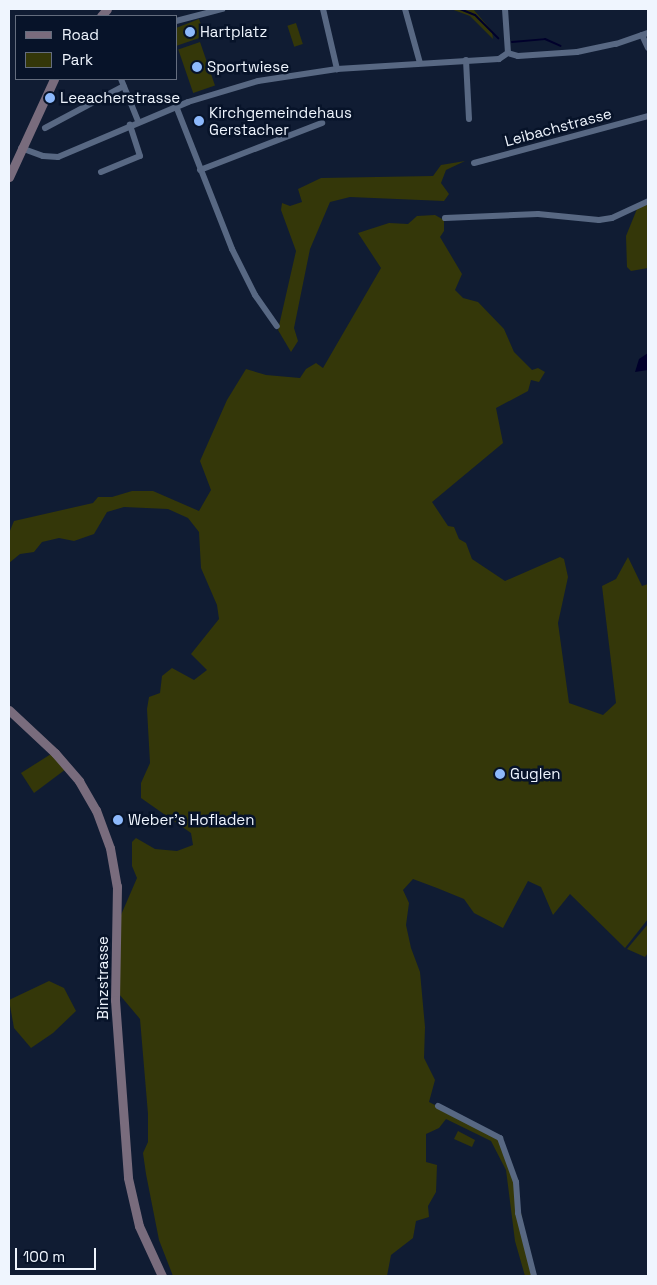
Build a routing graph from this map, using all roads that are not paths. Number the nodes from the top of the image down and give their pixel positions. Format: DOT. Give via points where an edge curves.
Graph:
graph roads {
  1 [pos="222,9"];
  2 [pos="323,9"];
  3 [pos="405,9"];
  4 [pos="505,9"];
  5 [pos="178,20"];
  6 [pos="645,34"];
  7 [pos="648,48"];
  8 [pos="508,53"];
  9 [pos="466,60"];
  10 [pos="420,64"];
  11 [pos="337,69"];
  12 [pos="54,80"];
  13 [pos="121,80"];
  14 [pos="124,86"];
  15 [pos="176,106"];
  16 [pos="648,116"];
  17 [pos="469,119"];
  18 [pos="138,121"];
  19 [pos="322,122"];
  20 [pos="130,126"];
  21 [pos="45,128"];
  22 [pos="22,148"];
  23 [pos="474,163"];
  24 [pos="200,170"];
  25 [pos="101,172"];
  26 [pos="9,176"];
  27 [pos="648,201"];
  28 [pos="445,218"];
  29 [pos="277,326"];
  30 [pos="9,710"];
  31 [pos="438,1106"];
  32 [pos="162,1276"];
  33 [pos="534,1276"];
  1 -- 5 [label="street"];
  2 -- 11 [label="street"];
  3 -- 10 [label="street"];
  4 -- 8 [label="street"];
  6 -- 7 [label="street"];
  6 -- 8 [label="street" via="577,52 518,56"];
  8 -- 9 [label="street" via="499,59"];
  9 -- 10 [label="street"];
  9 -- 17 [label="street"];
  10 -- 11 [label="street"];
  11 -- 15 [label="street" via="258,81"];
  12 -- 22 [label="main road"];
  13 -- 14 [label="street"];
  14 -- 18 [label="street"];
  14 -- 21 [label="street"];
  15 -- 18 [label="street"];
  15 -- 24 [label="street"];
  16 -- 23 [label="street, Leibachstrasse"];
  18 -- 20 [label="street"];
  19 -- 24 [label="street"];
  20 -- 22 [label="street" via="58,157 43,156"];
  20 -- 25 [label="street" via="140,156"];
  22 -- 26 [label="main road"];
  24 -- 29 [label="street" via="232,249 255,295"];
  27 -- 28 [label="street" via="612,218 600,220 538,214"];
  30 -- 32 [label="main road, Binzstrasse" via="55,753 79,781 96,810 110,848 117,886 116,1018 128,1178 139,1226"];
  31 -- 33 [label="street" via="500,1138 516,1182 527,1261"];
}
